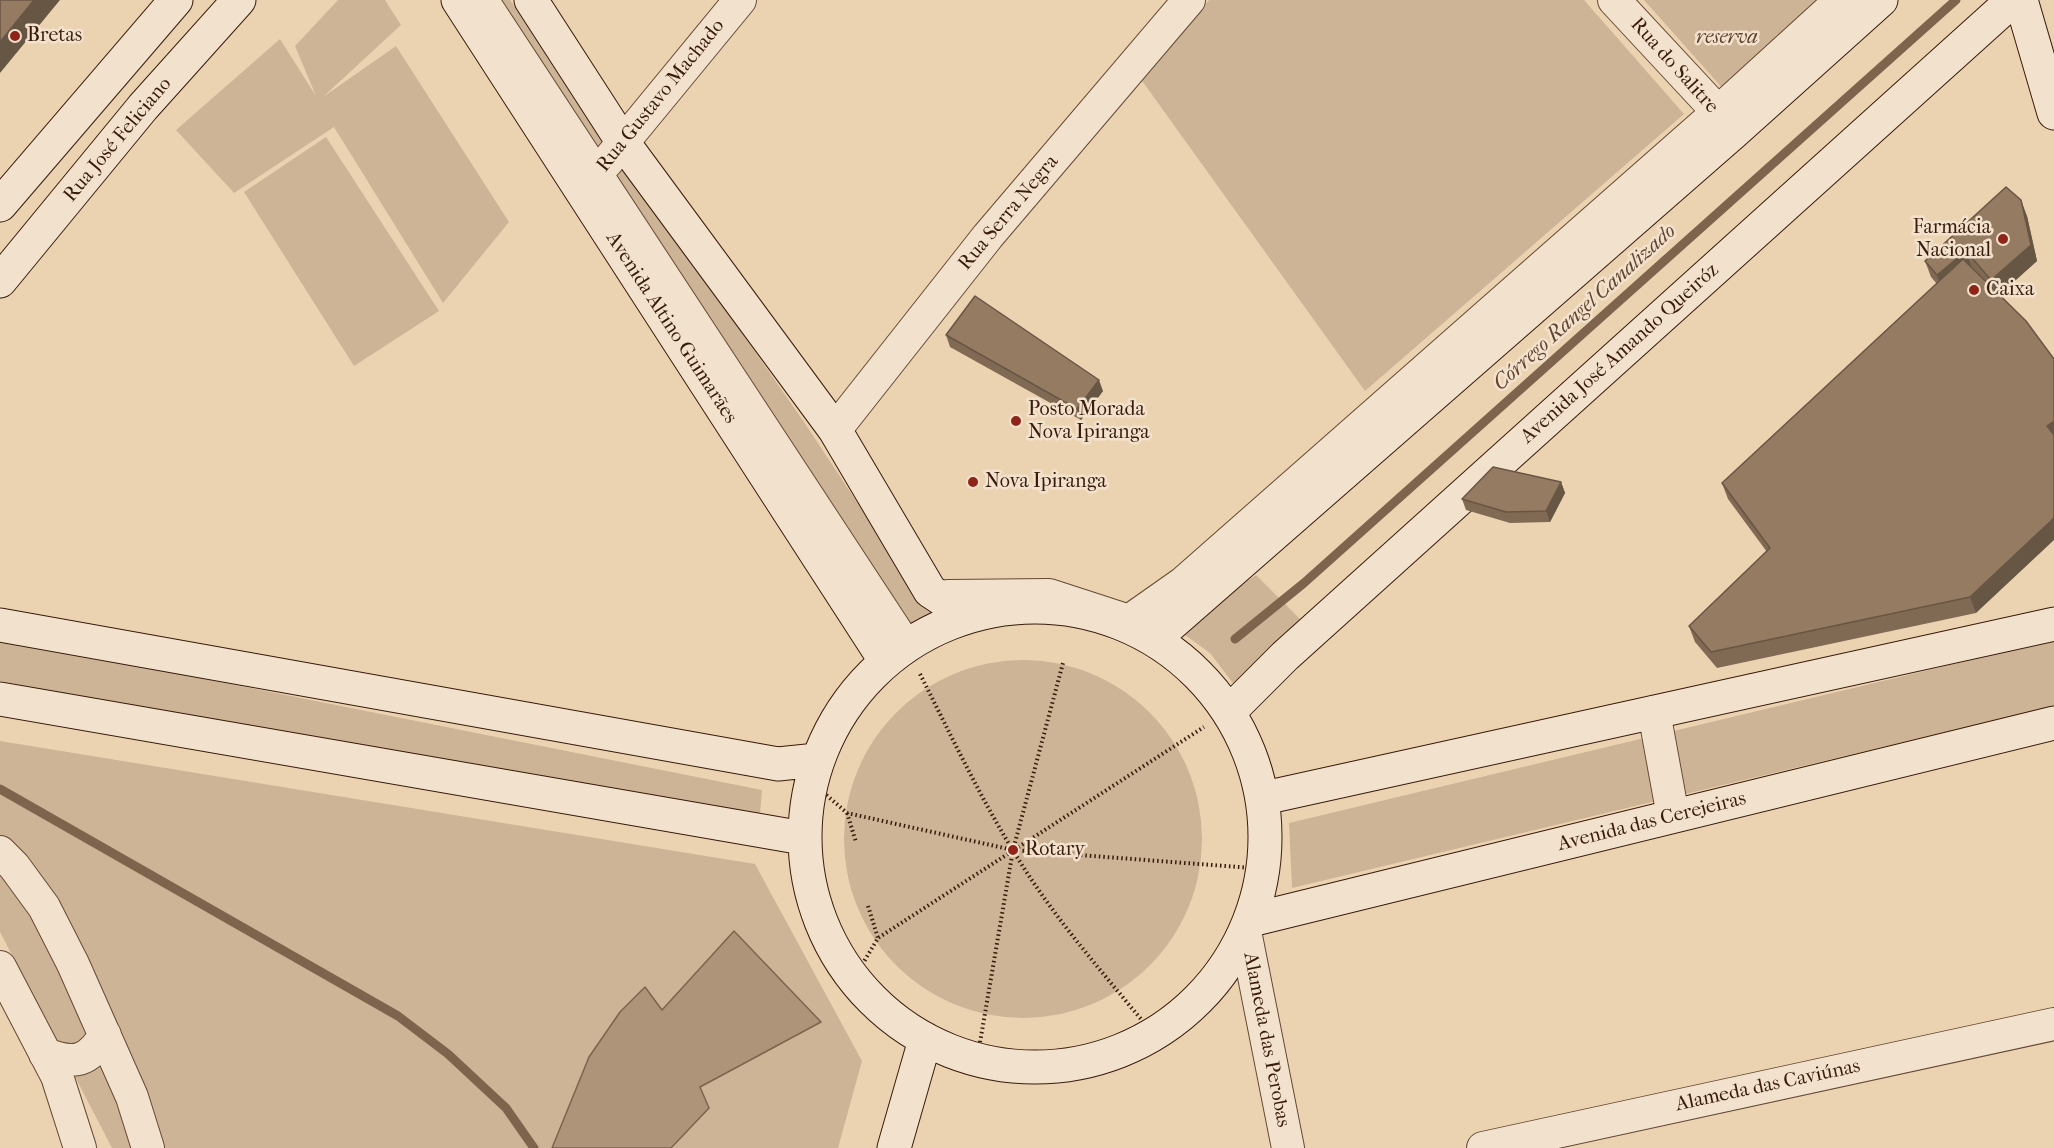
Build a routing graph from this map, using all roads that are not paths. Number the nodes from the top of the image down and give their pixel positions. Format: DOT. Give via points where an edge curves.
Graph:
graph roads {
  1 [pos="176,0"];
  2 [pos="239,0"];
  3 [pos="458,0"];
  4 [pos="482,0"];
  5 [pos="531,0"];
  6 [pos="740,0"];
  7 [pos="1189,0"];
  8 [pos="1614,0"];
  9 [pos="1841,0"];
  10 [pos="1881,0"];
  11 [pos="2013,0"];
  12 [pos="2021,0"];
  13 [pos="2054,112"];
  14 [pos="1726,122"];
  15 [pos="622,141"];
  16 [pos="591,183"];
  17 [pos="0,205"];
  18 [pos="0,281"];
  19 [pos="835,430"];
  20 [pos="939,597"];
  21 [pos="987,612"];
  22 [pos="2054,624"];
  23 [pos="0,625"];
  24 [pos="1154,639"];
  25 [pos="895,651"];
  26 [pos="0,699"];
  27 [pos="1230,711"];
  28 [pos="1654,712"];
  29 [pos="2054,723"];
  30 [pos="814,771"];
  31 [pos="1264,798"];
  32 [pos="1673,816"];
  33 [pos="803,838"];
  34 [pos="0,852"];
  35 [pos="1248,926"];
  36 [pos="0,967"];
  37 [pos="2054,1024"];
  38 [pos="105,1035"];
  39 [pos="925,1040"];
  40 [pos="45,1054"];
  41 [pos="80,1148"];
  42 [pos="148,1148"];
  43 [pos="894,1148"];
  44 [pos="1288,1148"];
  45 [pos="1483,1148"];
  1 -- 17 [label="main road"];
  2 -- 18 [label="main road, Rua José Feliciano" via="144,107"];
  3 -- 16 [label="main road, Avenida Altino Guimarães"];
  4 -- 16 [label="street"];
  5 -- 15 [label="main road"];
  6 -- 15 [label="street, Rua Gustavo Machado"];
  7 -- 19 [label="street, Rua Serra Negra" via="988,236"];
  8 -- 14 [label="street, Rua do Salitre"];
  9 -- 14 [label="street"];
  10 -- 14 [label="main road"];
  11 -- 27 [label="main road, Avenida José Amando Queiróz" via="1285,656"];
  12 -- 13 [label="main road"];
  14 -- 20 [label="street" via="1182,583 1129,621 1049,595"];
  14 -- 24 [label="main road"];
  15 -- 16 [label="street, Rua Gustavo Machado"];
  15 -- 19 [label="main road"];
  16 -- 25 [label="main road, Avenida Altino Guimarães"];
  19 -- 20 [label="main road" via="930,591"];
  20 -- 21 [label="main road" via="951,605"];
  21 -- 24 [label="main road" via="1045,606 1102,615"];
  21 -- 25 [label="main road" via="945,625"];
  22 -- 28 [label="main road"];
  23 -- 30 [label="main road"];
  24 -- 27 [label="main road" via="1196,670"];
  25 -- 30 [label="main road" via="839,716"];
  26 -- 33 [label="main road"];
  27 -- 31 [label="main road" via="1251,753"];
  28 -- 31 [label="main road"];
  28 -- 32 [label="street"];
  29 -- 32 [label="main road, Avenida das Cerejeiras"];
  30 -- 33 [label="main road"];
  31 -- 35 [label="main road" via="1264,869"];
  32 -- 35 [label="main road, Avenida das Cerejeiras"];
  33 -- 39 [label="main road" via="816,913 853,980 884,1013"];
  34 -- 38 [label="street" via="44,907"];
  35 -- 39 [label="main road" via="1233,956 1198,1000 1154,1035 1097,1059 1037,1068 977,1060"];
  35 -- 44 [label="street, Alameda das Perobas"];
  36 -- 40 [label="street"];
  37 -- 45 [label="street, Alameda das Caviúnas"];
  38 -- 40 [label="street" via="93,1053 84,1057 61,1060"];
  38 -- 42 [label="street" via="132,1097"];
  39 -- 43 [label="main road"];
  40 -- 41 [label="street" via="57,1076"];
}
